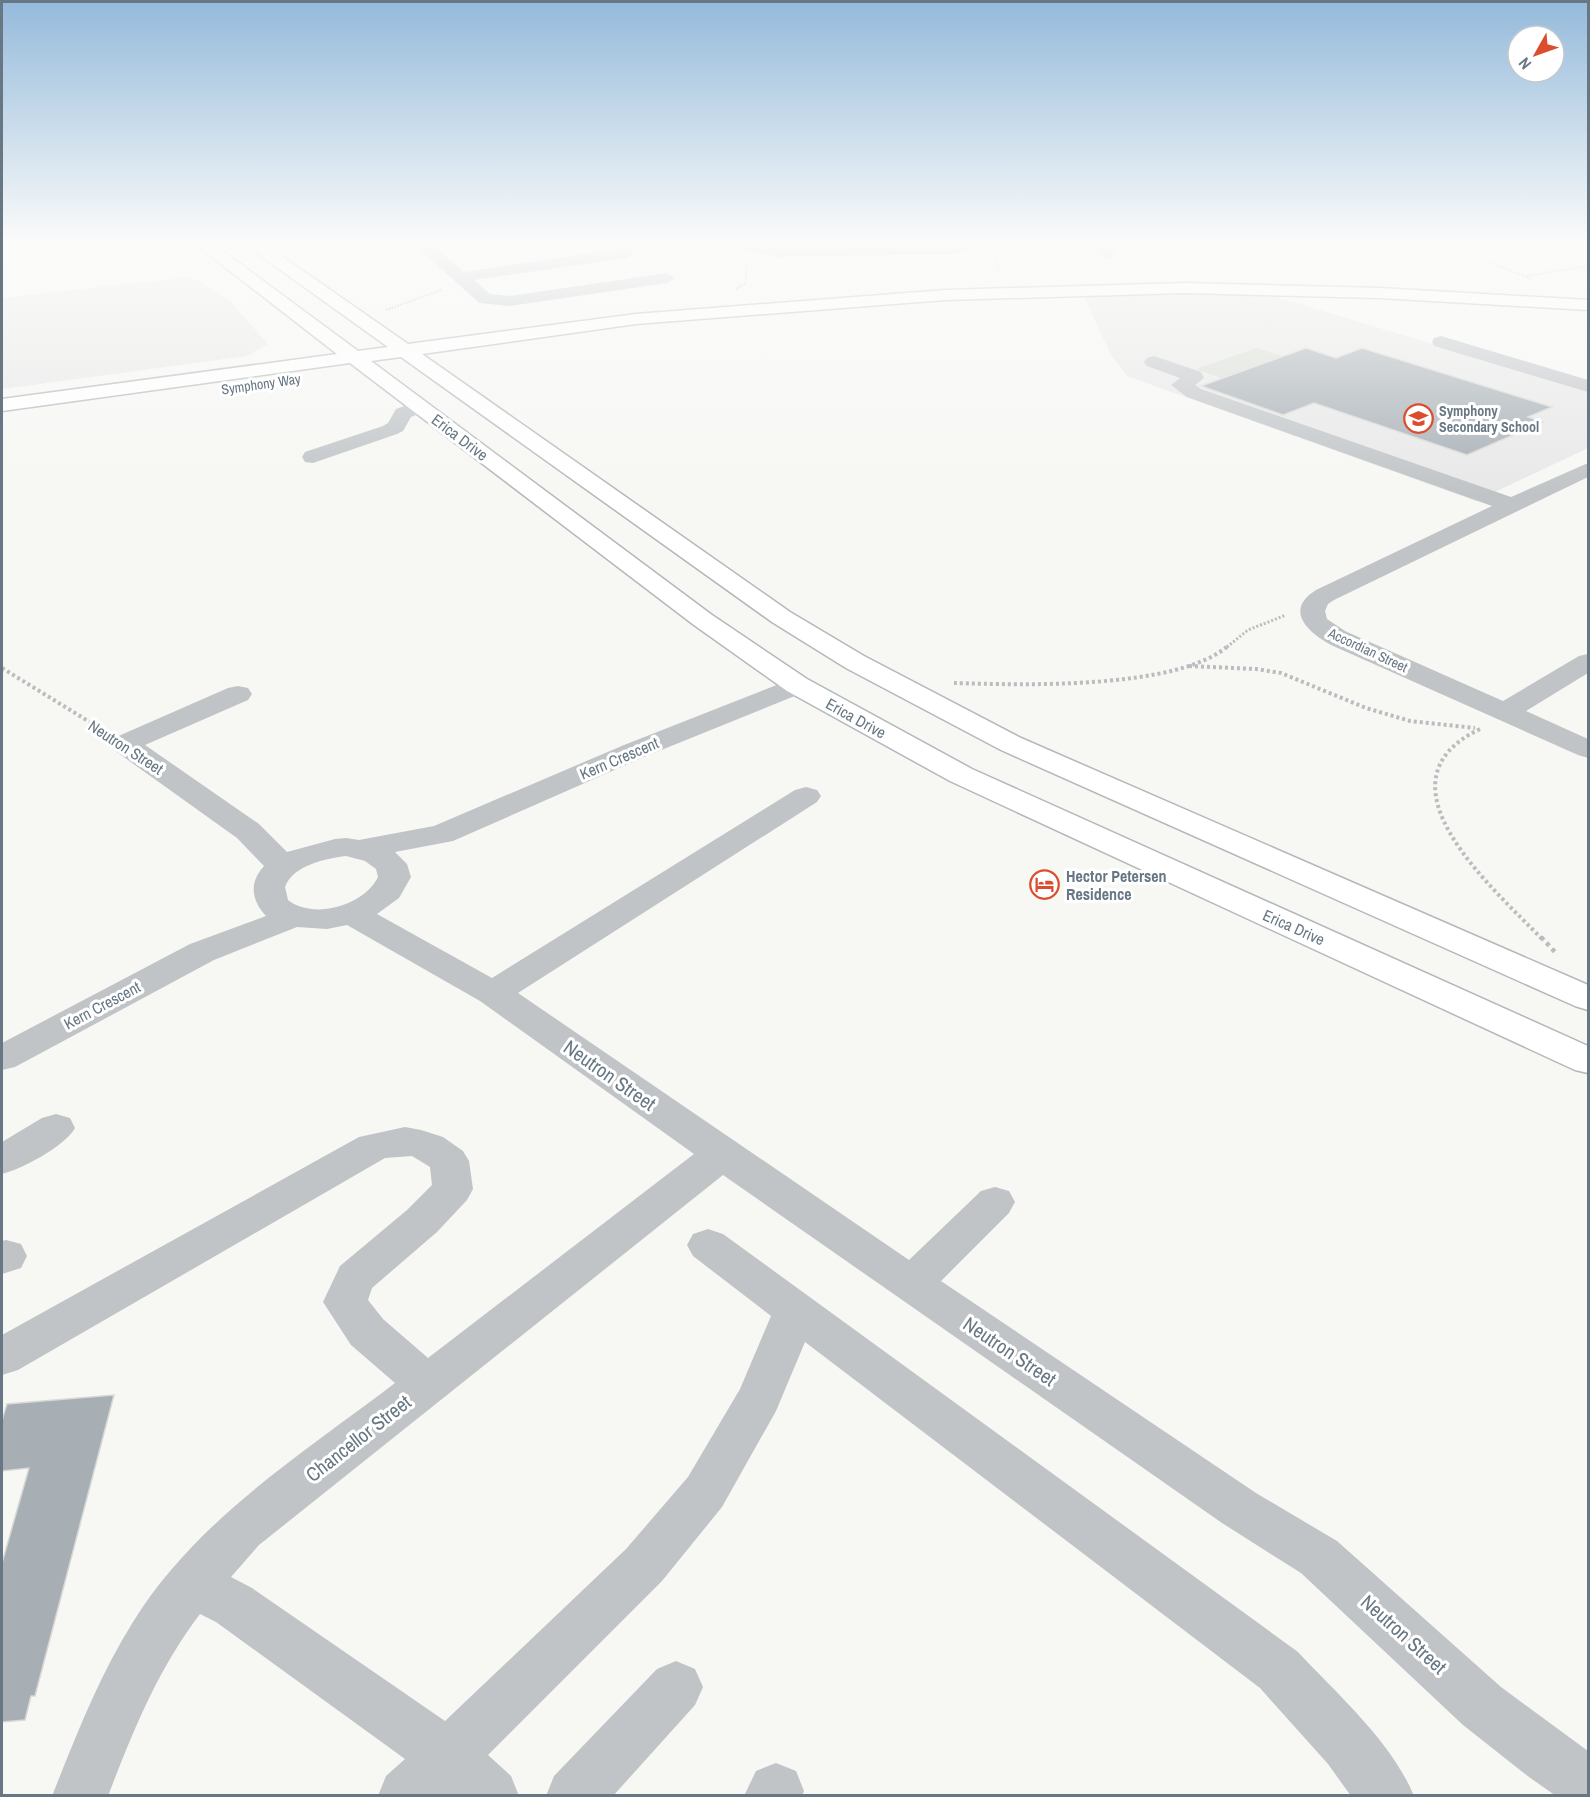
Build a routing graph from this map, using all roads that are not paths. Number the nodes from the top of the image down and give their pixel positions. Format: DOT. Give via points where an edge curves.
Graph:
graph roads {
  1 [pos="314,327"];
  2 [pos="370,327"];
  3 [pos="588,327"];
  4 [pos="1447,344"];
  5 [pos="410,356"];
  6 [pos="361,362"];
  7 [pos="1154,362"];
  8 [pos="1588,386"];
  9 [pos="2,405"];
  10 [pos="420,407"];
  11 [pos="2,418"];
  12 [pos="313,457"];
  13 [pos="1588,469"];
  14 [pos="1563,481"];
  15 [pos="1588,490"];
  16 [pos="1511,506"];
  17 [pos="665,535"];
  18 [pos="1588,662"];
  19 [pos="807,671"];
  20 [pos="237,694"];
  21 [pos="1505,712"];
  22 [pos="981,730"];
  23 [pos="1588,749"];
  24 [pos="806,796"];
  25 [pos="248,831"];
  26 [pos="442,834"];
  27 [pos="330,848"];
  28 [pos="362,849"];
  29 [pos="283,867"];
  30 [pos="390,886"];
  31 [pos="283,909"];
  32 [pos="354,915"];
  33 [pos="410,946"];
  34 [pos="493,993"];
  35 [pos="1588,998"];
  36 [pos="2,1058"];
  37 [pos="1588,1061"];
  38 [pos="56,1128"];
  39 [pos="723,1154"];
  40 [pos="2,1160"];
  41 [pos="995,1202"];
  42 [pos="708,1245"];
  43 [pos="912,1283"];
  44 [pos="795,1312"];
  45 [pos="2,1357"];
  46 [pos="427,1384"];
  47 [pos="192,1584"];
  48 [pos="676,1687"];
  49 [pos="448,1756"];
  50 [pos="1588,1784"];
  51 [pos="80,1796"];
  52 [pos="406,1796"];
  53 [pos="491,1796"];
  54 [pos="574,1796"];
  55 [pos="1386,1796"];
  1 -- 6 [label="main road, Erica Drive"];
  2 -- 5 [label="main road"];
  3 -- 5 [label="main road, Symphony Way"];
  4 -- 8 [label="street"];
  5 -- 6 [label="main road, Symphony Way"];
  5 -- 17 [label="main road"];
  6 -- 9 [label="main road, Symphony Way"];
  6 -- 10 [label="main road, Erica Drive"];
  6 -- 11 [label="main road, Symphony Way"];
  7 -- 16 [label="street" via="1194,376 1181,385 1194,393"];
  10 -- 12 [label="street" via="403,413 396,428"];
  10 -- 19 [label="main road, Erica Drive" via="703,620"];
  13 -- 14 [label="street, Accordian Street"];
  14 -- 15 [label="street"];
  14 -- 16 [label="street, Accordian Street"];
  16 -- 21 [label="street, Accordian Street" via="1325,595 1317,600 1312,611 1319,626 1340,639"];
  17 -- 19 [label="main road" via="720,588 783,634"];
  17 -- 22 [label="main road" via="791,623"];
  18 -- 21 [label="street"];
  19 -- 22 [label="main road" via="824,683 889,694"];
  19 -- 26 [label="street, Kern Crescent"];
  19 -- 37 [label="main road, Erica Drive" via="961,775"];
  20 -- 25 [label="street, Neutron Street" via="124,744"];
  21 -- 23 [label="street, Accordian Street"];
  22 -- 35 [label="main road"];
  24 -- 34 [label="street"];
  25 -- 27 [label="street, Neutron Street"];
  25 -- 29 [label="street, Neutron Street"];
  26 -- 28 [label="street, Kern Crescent"];
  26 -- 30 [label="street, Kern Crescent"];
  27 -- 28 [label="street"];
  27 -- 29 [label="street"];
  28 -- 30 [label="street" via="386,859 392,867"];
  29 -- 31 [label="street" via="269,890"];
  30 -- 32 [label="street" via="371,907"];
  30 -- 33 [label="street"];
  31 -- 32 [label="street" via="313,920"];
  31 -- 36 [label="street, Kern Crescent"];
  32 -- 33 [label="street, Neutron Street"];
  33 -- 34 [label="street, Neutron Street"];
  34 -- 39 [label="street, Neutron Street"];
  38 -- 40 [label="street"];
  39 -- 43 [label="street, Neutron Street"];
  39 -- 46 [label="street, Chancellor Street"];
  41 -- 43 [label="street"];
  42 -- 44 [label="street"];
  43 -- 50 [label="street, Neutron Street" via="1239,1508 1319,1557 1482,1706"];
  44 -- 49 [label="street" via="760,1397 705,1492 644,1565"];
  44 -- 55 [label="street" via="1279,1670 1347,1745"];
  45 -- 46 [label="street" via="373,1147 402,1140 429,1145 449,1161 453,1189 355,1278 345,1302 367,1332"];
  46 -- 47 [label="street, Chancellor Street" via="243,1529"];
  47 -- 49 [label="street" via="234,1605"];
  47 -- 51 [label="street, Chancellor Street" via="147,1648 109,1721"];
  48 -- 54 [label="street"];
  49 -- 52 [label="street"];
  49 -- 53 [label="street"];
}
